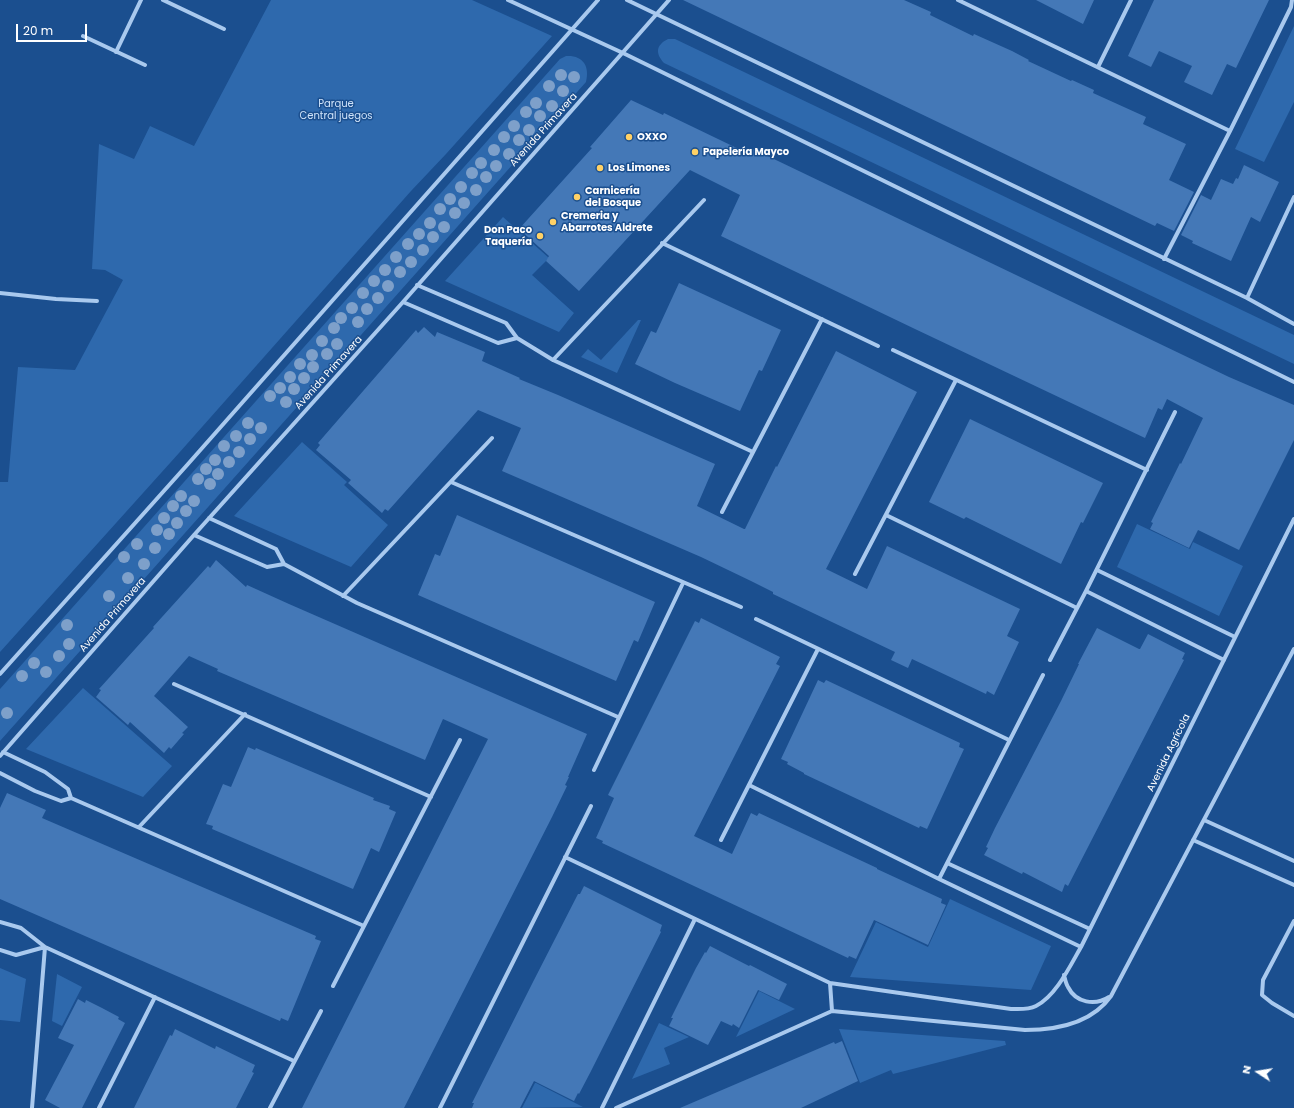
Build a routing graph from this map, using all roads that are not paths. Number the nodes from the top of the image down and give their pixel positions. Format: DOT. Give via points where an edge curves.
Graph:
graph roads {
  1 [pos="141,0"];
  2 [pos="163,0"];
  3 [pos="508,0"];
  4 [pos="598,0"];
  5 [pos="628,0"];
  6 [pos="669,0"];
  7 [pos="958,0"];
  8 [pos="1131,0"];
  9 [pos="1292,0"];
  10 [pos="657,14"];
  11 [pos="224,29"];
  12 [pos="572,29"];
  13 [pos="83,36"];
  14 [pos="116,52"];
  15 [pos="623,53"];
  16 [pos="145,65"];
  17 [pos="1098,67"];
  18 [pos="1230,131"];
  19 [pos="1294,197"];
  20 [pos="704,200"];
  21 [pos="662,243"];
  22 [pos="1164,259"];
  23 [pos="417,285"];
  24 [pos="0,293"];
  25 [pos="1247,298"];
  26 [pos="96,301"];
  27 [pos="403,302"];
  28 [pos="822,319"];
  29 [pos="1294,324"];
  30 [pos="517,338"];
  31 [pos="878,346"];
  32 [pos="893,350"];
  33 [pos="553,360"];
  34 [pos="956,380"];
  35 [pos="1294,382"];
  36 [pos="1175,412"];
  37 [pos="492,438"];
  38 [pos="753,452"];
  39 [pos="1147,470"];
  40 [pos="451,482"];
  41 [pos="722,512"];
  42 [pos="886,515"];
  43 [pos="209,518"];
  44 [pos="1294,518"];
  45 [pos="194,535"];
  46 [pos="284,564"];
  47 [pos="1097,570"];
  48 [pos="855,574"];
  49 [pos="683,583"];
  50 [pos="1086,591"];
  51 [pos="343,596"];
  52 [pos="741,607"];
  53 [pos="1077,608"];
  54 [pos="756,619"];
  55 [pos="1235,637"];
  56 [pos="818,649"];
  57 [pos="1294,649"];
  58 [pos="1050,660"];
  59 [pos="1224,660"];
  60 [pos="0,674"];
  61 [pos="1043,675"];
  62 [pos="174,684"];
  63 [pos="244,714"];
  64 [pos="618,717"];
  65 [pos="460,740"];
  66 [pos="1009,740"];
  67 [pos="4,752"];
  68 [pos="0,756"];
  69 [pos="594,770"];
  70 [pos="0,773"];
  71 [pos="749,785"];
  72 [pos="431,797"];
  73 [pos="71,798"];
  74 [pos="591,806"];
  75 [pos="1204,820"];
  76 [pos="139,828"];
  77 [pos="721,840"];
  78 [pos="1193,840"];
  79 [pos="565,857"];
  80 [pos="1294,861"];
  81 [pos="947,863"];
  82 [pos="939,879"];
  83 [pos="1294,886"];
  84 [pos="695,919"];
  85 [pos="1294,921"];
  86 [pos="0,922"];
  87 [pos="364,926"];
  88 [pos="1090,930"];
  89 [pos="45,947"];
  90 [pos="1081,947"];
  91 [pos="0,950"];
  92 [pos="1064,975"];
  93 [pos="830,983"];
  94 [pos="334,986"];
  95 [pos="1112,996"];
  96 [pos="155,997"];
  97 [pos="321,1011"];
  98 [pos="832,1011"];
  99 [pos="1294,1016"];
  100 [pos="294,1061"];
  101 [pos="32,1108"];
  102 [pos="99,1108"];
  103 [pos="270,1108"];
  104 [pos="440,1108"];
  105 [pos="602,1108"];
  106 [pos="616,1108"];
  1 -- 14 [label="street"];
  2 -- 11 [label="street"];
  3 -- 12 [label="street"];
  4 -- 12 [label="street"];
  5 -- 10 [label="street"];
  6 -- 10 [label="street, Avenida Primavera"];
  7 -- 17 [label="street"];
  8 -- 17 [label="street"];
  9 -- 18 [label="street" via="1291,7"];
  10 -- 15 [label="street, Avenida Primavera"];
  10 -- 22 [label="street"];
  12 -- 15 [label="street"];
  12 -- 60 [label="street"];
  13 -- 14 [label="street"];
  14 -- 16 [label="street"];
  15 -- 23 [label="street, Avenida Primavera"];
  15 -- 35 [label="street"];
  17 -- 18 [label="street"];
  18 -- 22 [label="street"];
  19 -- 25 [label="street"];
  20 -- 21 [label="street"];
  21 -- 28 [label="street"];
  21 -- 33 [label="street"];
  22 -- 25 [label="street"];
  23 -- 27 [label="street, Avenida Primavera"];
  23 -- 30 [label="street" via="506,323"];
  24 -- 26 [label="street"];
  25 -- 29 [label="street"];
  27 -- 30 [label="street" via="498,343"];
  27 -- 43 [label="street, Avenida Primavera"];
  28 -- 31 [label="street"];
  28 -- 38 [label="street"];
  30 -- 33 [label="street"];
  32 -- 34 [label="street"];
  33 -- 38 [label="street"];
  34 -- 39 [label="street"];
  34 -- 42 [label="street"];
  36 -- 39 [label="street"];
  37 -- 40 [label="street"];
  38 -- 41 [label="street"];
  39 -- 47 [label="street"];
  40 -- 49 [label="street"];
  40 -- 51 [label="street"];
  42 -- 48 [label="street"];
  42 -- 53 [label="street"];
  43 -- 45 [label="street, Avenida Primavera"];
  43 -- 46 [label="street" via="276,549"];
  44 -- 55 [label="street, Avenida Agrícola"];
  45 -- 46 [label="street" via="267,567"];
  45 -- 67 [label="street, Avenida Primavera"];
  46 -- 51 [label="street"];
  47 -- 50 [label="street"];
  47 -- 55 [label="street"];
  49 -- 52 [label="street"];
  49 -- 64 [label="street"];
  50 -- 53 [label="street"];
  50 -- 59 [label="street"];
  51 -- 64 [label="street"];
  53 -- 58 [label="street"];
  54 -- 56 [label="street"];
  55 -- 59 [label="street, Avenida Agrícola"];
  56 -- 66 [label="street"];
  56 -- 71 [label="street"];
  57 -- 75 [label="street"];
  59 -- 88 [label="street, Avenida Agrícola"];
  61 -- 66 [label="street"];
  62 -- 63 [label="street"];
  63 -- 72 [label="street"];
  63 -- 76 [label="street"];
  64 -- 69 [label="street"];
  65 -- 72 [label="street"];
  66 -- 81 [label="street"];
  67 -- 68 [label="street, Avenida Primavera"];
  67 -- 73 [label="street" via="45,772 68,789"];
  70 -- 73 [label="street" via="61,801"];
  71 -- 77 [label="street"];
  71 -- 82 [label="street"];
  72 -- 87 [label="street"];
  73 -- 76 [label="street"];
  74 -- 79 [label="street"];
  75 -- 78 [label="street"];
  75 -- 80 [label="street"];
  76 -- 87 [label="street"];
  78 -- 83 [label="street"];
  78 -- 95 [label="street"];
  79 -- 84 [label="street, Avenida Agrícola"];
  79 -- 104 [label="street"];
  81 -- 82 [label="street"];
  81 -- 88 [label="street"];
  82 -- 90 [label="street"];
  84 -- 93 [label="street, Avenida Agrícola"];
  84 -- 105 [label="street"];
  85 -- 99 [label="street" via="1263,980 1262,995"];
  86 -- 89 [label="street" via="21,928"];
  87 -- 94 [label="street"];
  88 -- 90 [label="street, Avenida Agrícola"];
  89 -- 91 [label="street" via="16,955"];
  89 -- 96 [label="street"];
  89 -- 101 [label="street"];
  90 -- 92 [label="street, Avenida Agrícola"];
  92 -- 93 [label="street, Avenida Agrícola" via="1045,1000 1024,1010"];
  92 -- 95 [label="street" via="1072,994 1080,1000 1096,1002"];
  93 -- 98 [label="street"];
  95 -- 98 [label="street" via="1089,1016 1058,1028 1041,1030"];
  96 -- 100 [label="street"];
  96 -- 102 [label="street"];
  97 -- 100 [label="street"];
  98 -- 106 [label="street"];
  100 -- 103 [label="street"];
}
